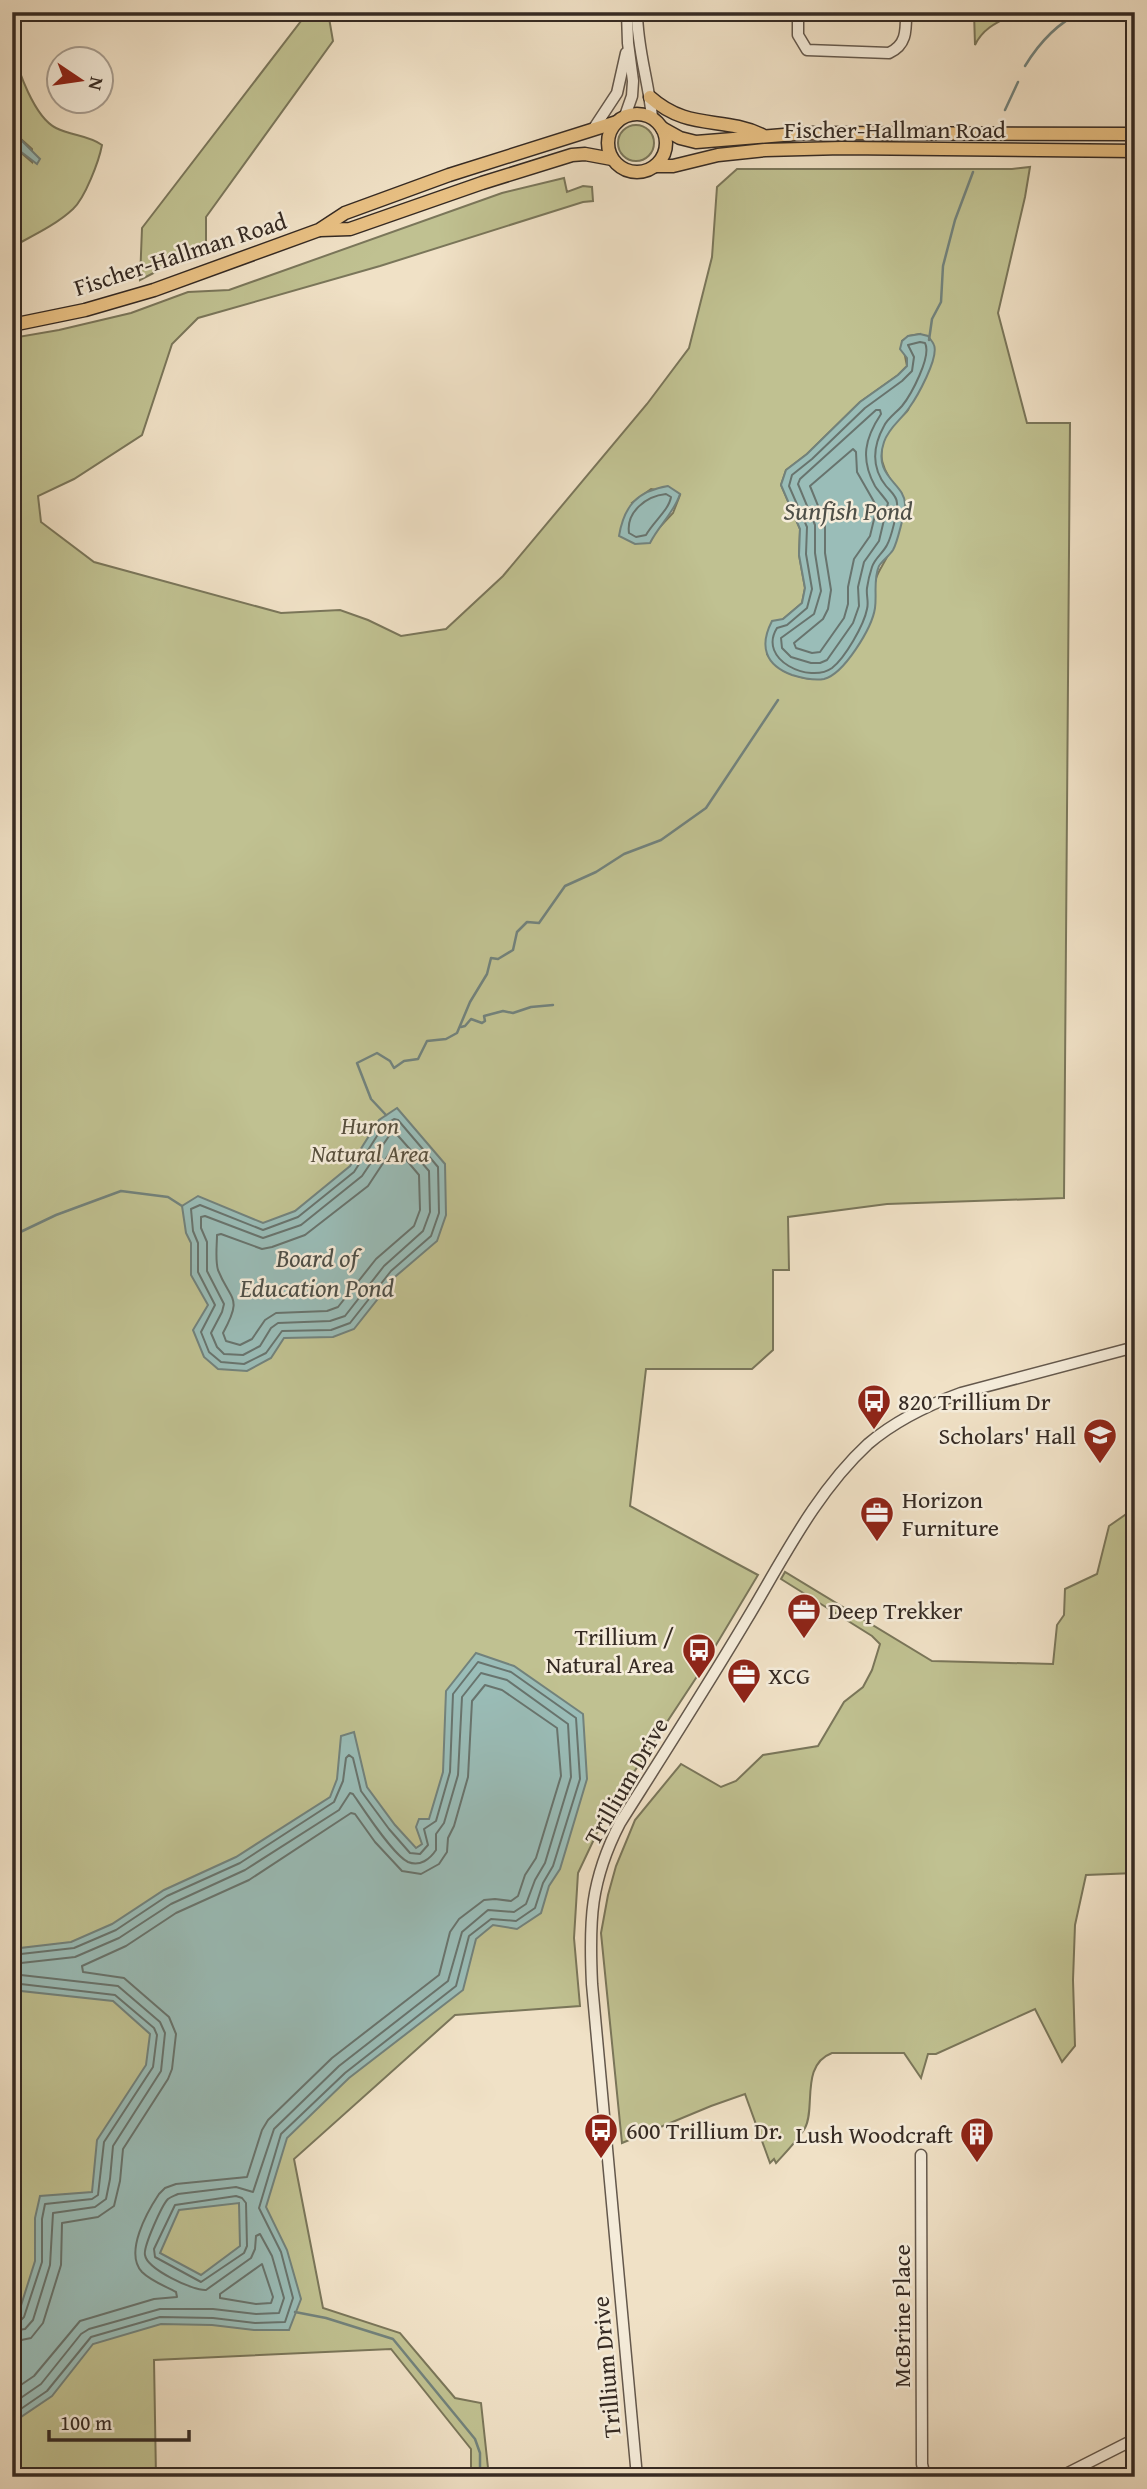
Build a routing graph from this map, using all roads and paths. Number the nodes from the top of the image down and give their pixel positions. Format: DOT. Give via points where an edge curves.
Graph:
graph roads {
  1 [pos="627,12"];
  2 [pos="637,12"];
  3 [pos="798,12"];
  4 [pos="906,12"];
  5 [pos="628,43"];
  6 [pos="650,97"];
  7 [pos="652,118"];
  8 [pos="621,119"];
  9 [pos="594,128"];
  10 [pos="662,128"];
  11 [pos="1135,134"];
  12 [pos="762,135"];
  13 [pos="1135,151"];
  14 [pos="612,159"];
  15 [pos="656,166"];
  16 [pos="319,230"];
  17 [pos="12,324"];
  18 [pos="1135,1348"];
  19 [pos="921,2155"];
  20 [pos="1135,2439"];
  21 [pos="638,2477"];
  22 [pos="925,2477"];
  23 [pos="1060,2477"];
  1 -- 5 [label="street"];
  2 -- 6 [label="street"];
  3 -- 4 [label="street" via="798,36 807,50 889,53 903,42"];
  5 -- 8 [label="street" via="633,86"];
  5 -- 9 [label="street" via="617,93"];
  6 -- 7 [label="street"];
  6 -- 12 [label="main road" via="692,120 743,126"];
  7 -- 8 [label="main road" via="644,114"];
  7 -- 10 [label="main road"];
  8 -- 9 [label="main road, Fischer-Hallman Road"];
  8 -- 14 [label="main road" via="608,139"];
  9 -- 16 [label="main road, Fischer-Hallman Road" via="345,212"];
  10 -- 12 [label="main road, Fischer-Hallman Road" via="696,142"];
  10 -- 15 [label="main road" via="666,148"];
  11 -- 12 [label="main road, Fischer-Hallman Road"];
  13 -- 15 [label="main road, Fischer-Hallman Road" via="765,150"];
  14 -- 15 [label="main road" via="633,173"];
  14 -- 16 [label="main road, Fischer-Hallman Road" via="572,155 350,229"];
  16 -- 17 [label="main road, Fischer-Hallman Road" via="154,290"];
  18 -- 21 [label="street, Trillium Drive" via="937,1402 870,1443 807,1518 608,1846 591,1905 589,1934"];
  19 -- 22 [label="street, McBrine Place"];
  20 -- 23 [label="street"];
}
